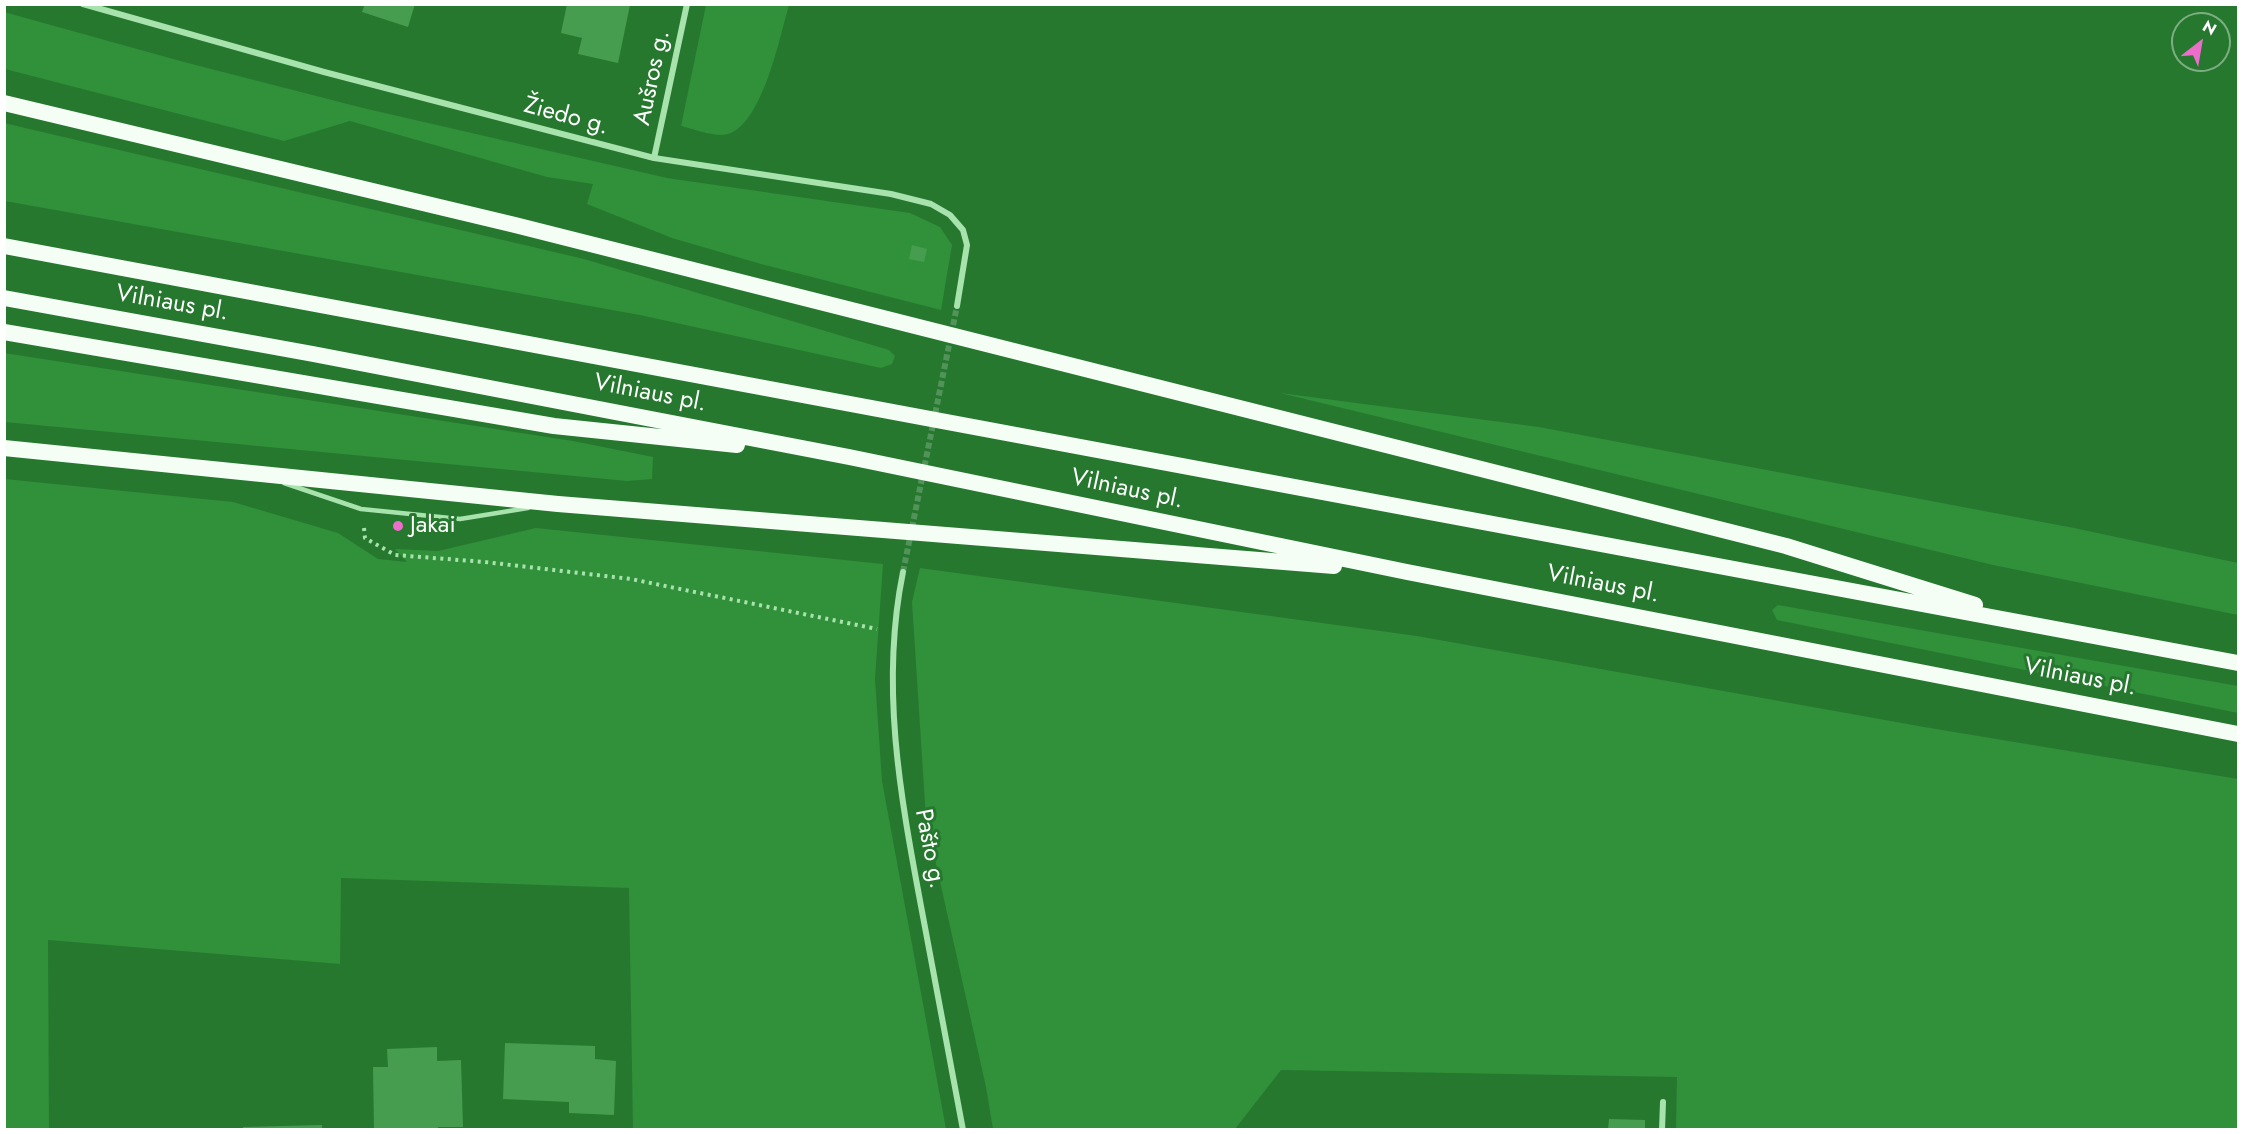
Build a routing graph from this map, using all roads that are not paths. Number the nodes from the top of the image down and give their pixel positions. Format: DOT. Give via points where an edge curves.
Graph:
graph roads {
  1 [pos="83,4"];
  2 [pos="687,4"];
  3 [pos="4,103"];
  4 [pos="654,158"];
  5 [pos="4,246"];
  6 [pos="4,298"];
  7 [pos="957,306"];
  8 [pos="4,332"];
  9 [pos="4,448"];
  10 [pos="849,457"];
  11 [pos="250,472"];
  12 [pos="558,504"];
  13 [pos="903,572"];
  14 [pos="1407,572"];
  15 [pos="2047,628"];
  16 [pos="2238,663"];
  17 [pos="2238,734"];
  18 [pos="1663,1102"];
  19 [pos="963,1130"];
  20 [pos="1662,1130"];
  1 -- 4 [label="street, Žiedo g."];
  2 -- 4 [label="street, Aušros g."];
  3 -- 15 [label="highway" via="515,225 1774,543"];
  4 -- 7 [label="street, Žiedo g." via="891,194 931,204 950,215 963,230 967,245"];
  5 -- 15 [label="highway, Vilniaus pl."];
  6 -- 10 [label="highway, Vilniaus pl."];
  8 -- 10 [label="highway" via="554,426"];
  9 -- 11 [label="highway"];
  10 -- 14 [label="highway, Vilniaus pl."];
  11 -- 12 [label="highway"];
  11 -- 12 [label="lane" via="361,509 460,519"];
  12 -- 14 [label="highway"];
  13 -- 19 [label="street, Pašto g." via="893,632 893,728 899,788"];
  14 -- 17 [label="highway, Vilniaus pl."];
  15 -- 16 [label="highway, Vilniaus pl."];
  18 -- 20 [label="street"];
}
